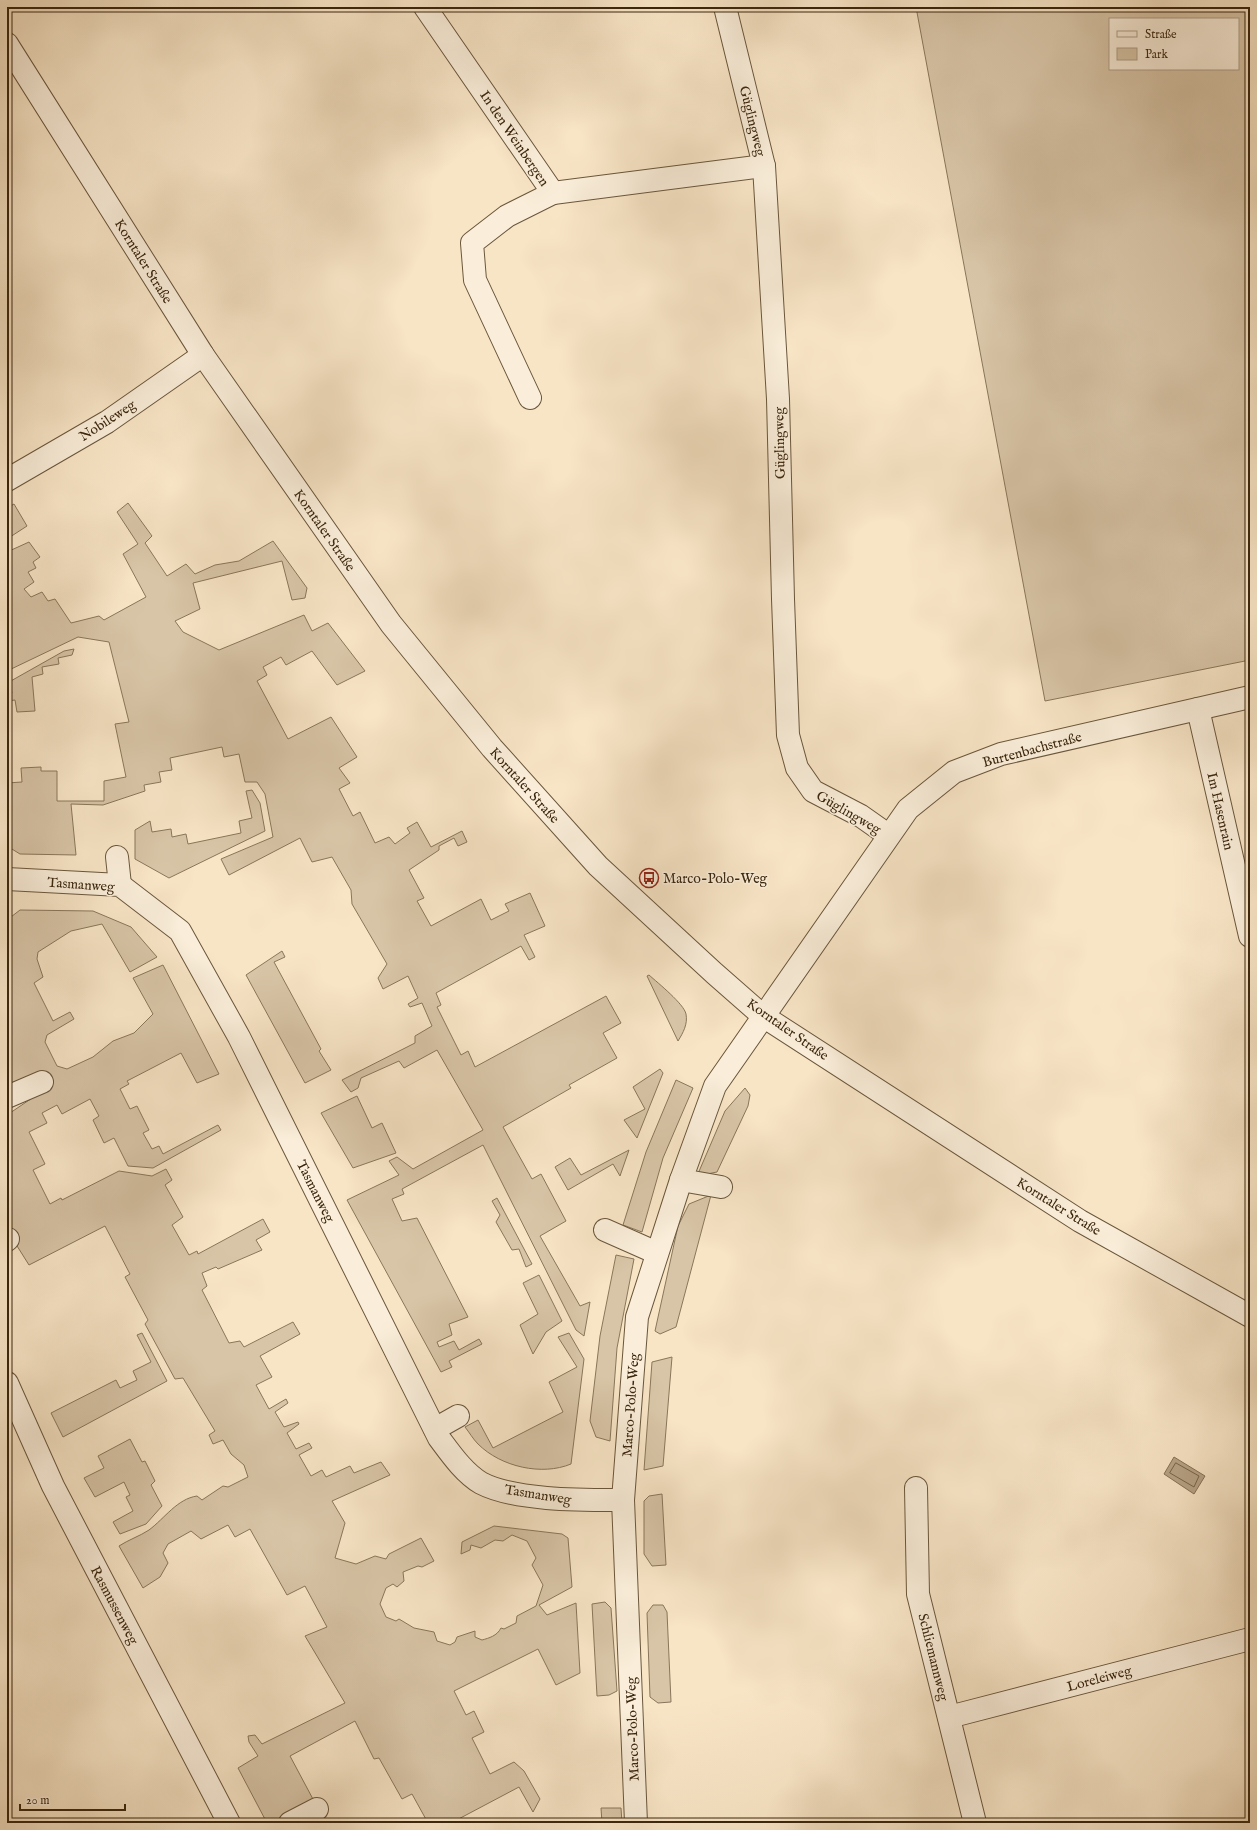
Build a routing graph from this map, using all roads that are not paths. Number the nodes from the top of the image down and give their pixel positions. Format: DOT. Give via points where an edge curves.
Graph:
graph roads {
  1 [pos="426,7"];
  2 [pos="725,7"];
  3 [pos="7,44"];
  4 [pos="764,166"];
  5 [pos="553,193"];
  6 [pos="203,355"];
  7 [pos="530,398"];
  8 [pos="7,480"];
  9 [pos="1250,697"];
  10 [pos="1198,709"];
  11 [pos="888,835"];
  12 [pos="117,857"];
  13 [pos="7,879"];
  14 [pos="120,885"];
  15 [pos="1250,936"];
  16 [pos="763,1016"];
  17 [pos="42,1082"];
  18 [pos="7,1097"];
  19 [pos="681,1180"];
  20 [pos="721,1187"];
  21 [pos="605,1230"];
  22 [pos="658,1253"];
  23 [pos="1250,1316"];
  24 [pos="7,1383"];
  25 [pos="458,1416"];
  26 [pos="435,1429"];
  27 [pos="916,1488"];
  28 [pos="623,1500"];
  29 [pos="1250,1639"];
  30 [pos="949,1717"];
  31 [pos="317,1809"];
  32 [pos="229,1823"];
  33 [pos="290,1823"];
  34 [pos="636,1823"];
  35 [pos="975,1823"];
  1 -- 5 [label="street, In den Weinbergen"];
  2 -- 4 [label="street, Güglingweg"];
  3 -- 6 [label="street, Korntaler Straße"];
  4 -- 5 [label="street, In den Weinbergen"];
  4 -- 11 [label="street, Güglingweg" via="778,399 788,735 797,768 813,791 861,816"];
  5 -- 7 [label="street" via="507,216 472,243 475,280"];
  6 -- 8 [label="street, Nobileweg" via="107,422"];
  6 -- 16 [label="street, Korntaler Straße" via="391,624 492,748 598,866"];
  9 -- 10 [label="street, Burtenbachstraße"];
  10 -- 11 [label="street, Burtenbachstraße" via="1000,754 954,772 908,809"];
  10 -- 15 [label="street, Im Hasenrain"];
  11 -- 16 [label="street, Burtenbachstraße"];
  12 -- 14 [label="street"];
  13 -- 14 [label="street, Tasmanweg"];
  14 -- 26 [label="street, Tasmanweg" via="180,931 239,1037"];
  16 -- 19 [label="street, Marco-Polo-Weg" via="715,1086"];
  16 -- 23 [label="street, Korntaler Straße" via="1080,1221"];
  17 -- 18 [label="street"];
  19 -- 20 [label="street"];
  19 -- 22 [label="street, Marco-Polo-Weg"];
  21 -- 22 [label="street"];
  22 -- 28 [label="street, Marco-Polo-Weg" via="637,1317"];
  24 -- 32 [label="street, Rasmussenweg" via="53,1486"];
  25 -- 26 [label="street"];
  26 -- 28 [label="street, Tasmanweg" via="455,1460 481,1482 508,1492 543,1497 578,1501"];
  27 -- 30 [label="street, Schliemannweg" via="918,1594"];
  28 -- 34 [label="street, Marco-Polo-Weg"];
  29 -- 30 [label="street, Loreleiweg"];
  30 -- 35 [label="street, Schliemannweg"];
  31 -- 33 [label="street"];
}
